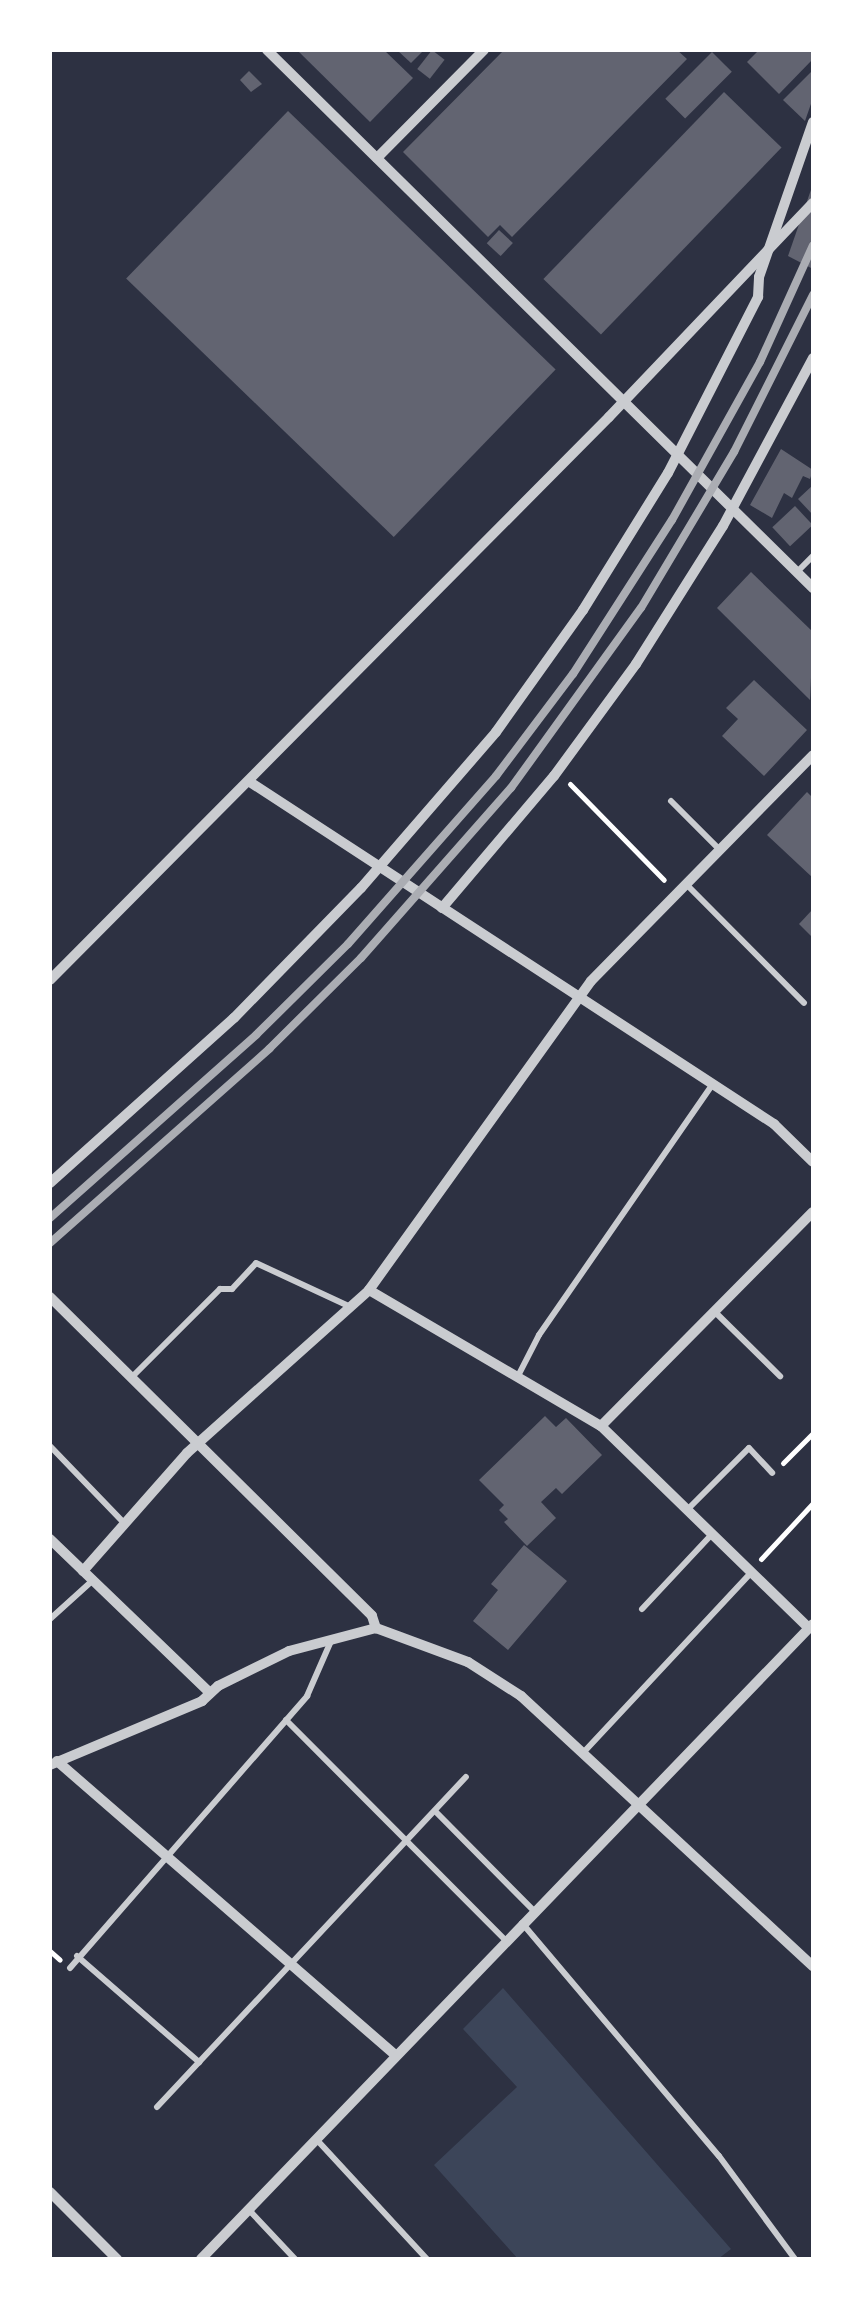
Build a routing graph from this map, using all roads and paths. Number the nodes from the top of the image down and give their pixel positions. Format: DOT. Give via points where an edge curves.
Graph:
graph roads {
  1 [pos="266,50"];
  2 [pos="484,50"];
  3 [pos="813,122"];
  4 [pos="376,158"];
  5 [pos="813,204"];
  6 [pos="769,249"];
  7 [pos="813,358"];
  8 [pos="624,400"];
  9 [pos="678,456"];
  10 [pos="732,509"];
  11 [pos="813,556"];
  12 [pos="797,572"];
  13 [pos="813,588"];
  14 [pos="813,756"];
  15 [pos="557,771"];
  16 [pos="250,782"];
  17 [pos="671,801"];
  18 [pos="720,850"];
  19 [pos="379,867"];
  20 [pos="681,889"];
  21 [pos="442,908"];
  22 [pos="50,980"];
  23 [pos="578,997"];
  24 [pos="804,1004"];
  25 [pos="713,1084"];
  26 [pos="813,1162"];
  27 [pos="50,1183"];
  28 [pos="813,1212"];
  29 [pos="368,1290"];
  30 [pos="50,1297"];
  31 [pos="350,1306"];
  32 [pos="714,1311"];
  33 [pos="518,1376"];
  34 [pos="780,1376"];
  35 [pos="132,1378"];
  36 [pos="601,1426"];
  37 [pos="813,1434"];
  38 [pos="198,1444"];
  39 [pos="50,1446"];
  40 [pos="772,1473"];
  41 [pos="813,1503"];
  42 [pos="688,1510"];
  43 [pos="125,1524"];
  44 [pos="713,1533"];
  45 [pos="50,1539"];
  46 [pos="84,1571"];
  47 [pos="752,1572"];
  48 [pos="93,1580"];
  49 [pos="642,1608"];
  50 [pos="50,1619"];
  51 [pos="811,1626"];
  52 [pos="376,1628"];
  53 [pos="331,1641"];
  54 [pos="210,1693"];
  55 [pos="286,1720"];
  56 [pos="581,1755"];
  57 [pos="53,1763"];
  58 [pos="466,1777"];
  59 [pos="636,1806"];
  60 [pos="434,1811"];
  61 [pos="406,1841"];
  62 [pos="166,1856"];
  63 [pos="534,1911"];
  64 [pos="522,1923"];
  65 [pos="506,1941"];
  66 [pos="77,1956"];
  67 [pos="290,1964"];
  68 [pos="813,1966"];
  69 [pos="70,1968"];
  70 [pos="396,2056"];
  71 [pos="199,2062"];
  72 [pos="157,2107"];
  73 [pos="316,2139"];
  74 [pos="50,2192"];
  75 [pos="248,2209"];
  76 [pos="117,2259"];
  77 [pos="200,2259"];
  78 [pos="295,2259"];
  79 [pos="427,2259"];
  80 [pos="796,2259"];
  1 -- 4 [label="street"];
  2 -- 4 [label="street"];
  3 -- 6 [label="street"];
  4 -- 8 [label="street"];
  5 -- 6 [label="street"];
  6 -- 8 [label="street"];
  6 -- 9 [label="street" via="758,297"];
  7 -- 10 [label="street"];
  8 -- 9 [label="street"];
  8 -- 16 [label="street"];
  9 -- 10 [label="street"];
  9 -- 19 [label="street" via="583,610 496,732"];
  10 -- 12 [label="street"];
  10 -- 15 [label="street" via="636,664"];
  11 -- 12 [label="lane"];
  12 -- 13 [label="street"];
  14 -- 18 [label="street"];
  15 -- 20 [label="path"];
  15 -- 21 [label="street"];
  16 -- 19 [label="street"];
  16 -- 22 [label="street"];
  17 -- 18 [label="lane"];
  18 -- 20 [label="street"];
  19 -- 21 [label="street"];
  19 -- 27 [label="street" via="234,1018"];
  20 -- 23 [label="street"];
  20 -- 24 [label="lane"];
  21 -- 23 [label="street"];
  23 -- 25 [label="street"];
  23 -- 29 [label="street"];
  25 -- 26 [label="street" via="774,1124"];
  25 -- 33 [label="lane" via="539,1335"];
  28 -- 32 [label="street"];
  29 -- 31 [label="street"];
  29 -- 33 [label="street"];
  30 -- 35 [label="street"];
  31 -- 35 [label="lane" via="256,1264 232,1289 220,1289"];
  31 -- 38 [label="street"];
  32 -- 34 [label="lane"];
  32 -- 36 [label="street"];
  33 -- 36 [label="street"];
  35 -- 38 [label="street"];
  36 -- 42 [label="street"];
  37 -- 40 [label="path"];
  38 -- 43 [label="street"];
  38 -- 52 [label="street" via="372,1616"];
  39 -- 43 [label="lane"];
  40 -- 42 [label="lane" via="749,1448"];
  41 -- 47 [label="path"];
  42 -- 44 [label="street"];
  43 -- 46 [label="street"];
  44 -- 47 [label="street"];
  44 -- 49 [label="lane"];
  45 -- 46 [label="street"];
  46 -- 48 [label="street"];
  47 -- 51 [label="street"];
  47 -- 56 [label="lane"];
  48 -- 50 [label="lane"];
  48 -- 54 [label="street"];
  51 -- 59 [label="street"];
  52 -- 53 [label="street"];
  52 -- 56 [label="street" via="468,1662 521,1696"];
  53 -- 54 [label="street" via="290,1651"];
  53 -- 55 [label="lane" via="308,1696"];
  54 -- 57 [label="street"];
  55 -- 61 [label="lane"];
  55 -- 62 [label="lane"];
  56 -- 59 [label="street"];
  57 -- 62 [label="street"];
  58 -- 60 [label="lane"];
  59 -- 63 [label="street"];
  59 -- 68 [label="street"];
  60 -- 61 [label="lane"];
  60 -- 63 [label="lane"];
  61 -- 65 [label="lane"];
  61 -- 67 [label="lane"];
  62 -- 66 [label="lane"];
  62 -- 67 [label="street"];
  63 -- 64 [label="street"];
  64 -- 65 [label="street"];
  64 -- 80 [label="lane" via="719,2156"];
  65 -- 70 [label="street"];
  66 -- 69 [label="lane"];
  66 -- 71 [label="lane"];
  67 -- 70 [label="street"];
  67 -- 71 [label="lane"];
  70 -- 73 [label="street"];
  71 -- 72 [label="lane"];
  73 -- 75 [label="street"];
  73 -- 79 [label="lane"];
  74 -- 76 [label="street"];
  75 -- 77 [label="street"];
  75 -- 78 [label="lane"];
}
